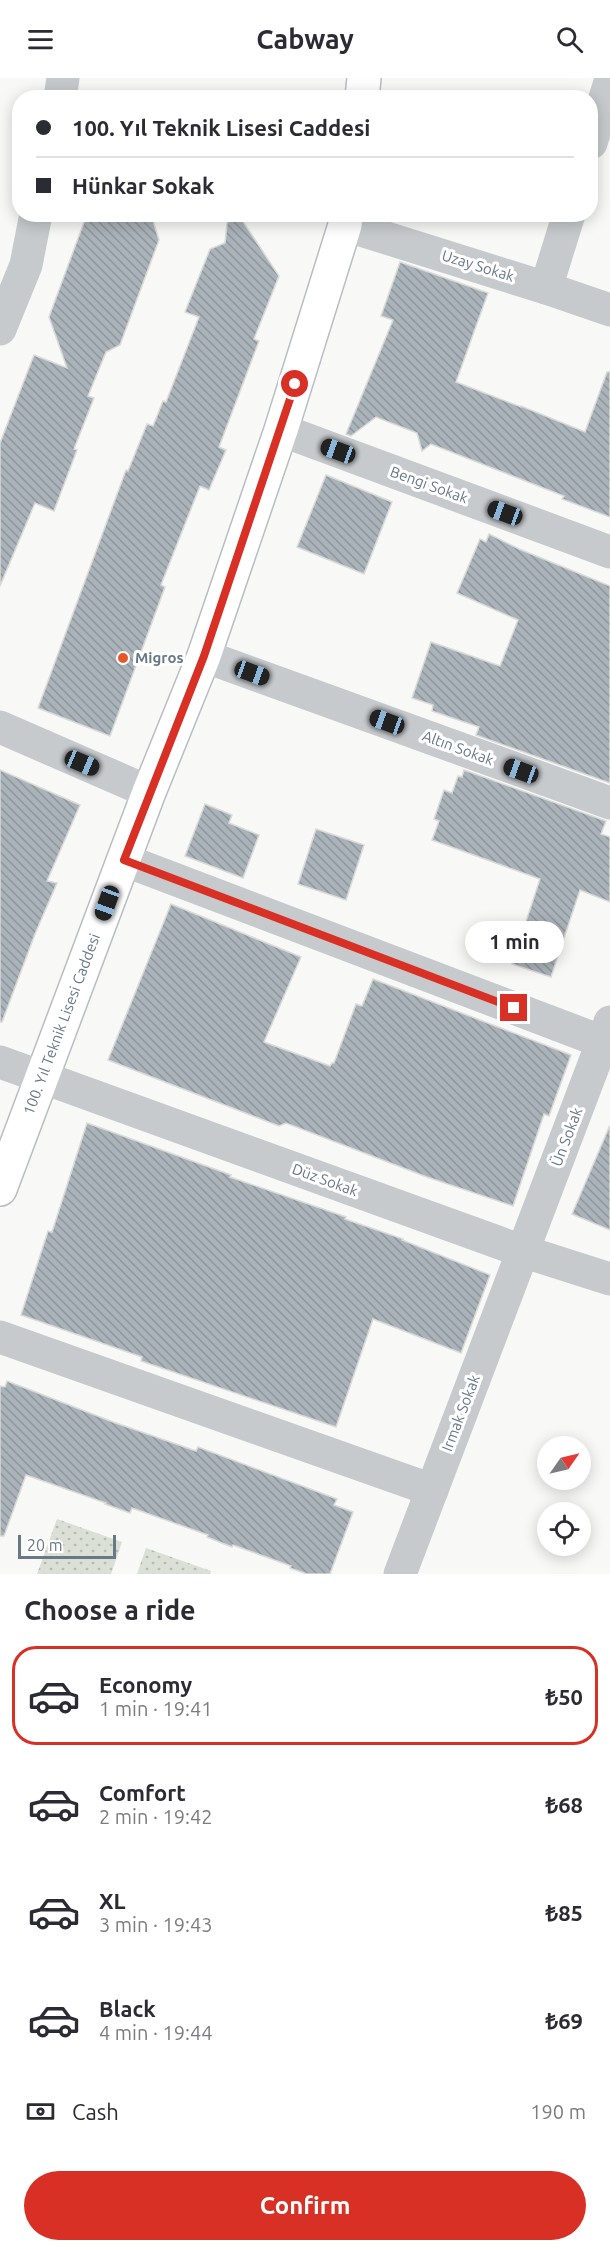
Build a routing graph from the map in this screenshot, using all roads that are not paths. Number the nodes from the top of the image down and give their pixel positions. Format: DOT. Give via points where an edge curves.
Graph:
graph roads {
  1 [pos="610,82"];
  2 [pos="598,121"];
  3 [pos="34,222"];
  4 [pos="345,222"];
  5 [pos="352,222"];
  6 [pos="567,222"];
  7 [pos="546,288"];
  8 [pos="610,310"];
  9 [pos="0,329"];
  10 [pos="281,430"];
  11 [pos="610,552"];
  12 [pos="204,656"];
  13 [pos="0,727"];
  14 [pos="149,792"];
  15 [pos="610,803"];
  16 [pos="124,860"];
  17 [pos="606,1032"];
  18 [pos="0,1062"];
  19 [pos="42,1078"];
  20 [pos="0,1189"];
  21 [pos="522,1251"];
  22 [pos="610,1279"];
  23 [pos="0,1337"];
  24 [pos="432,1490"];
  25 [pos="400,1574"];
  1 -- 2 [label="street"];
  3 -- 9 [label="street" via="26,265"];
  4 -- 10 [label="main road, 100. Yıl Teknik Lisesi Caddesi"];
  5 -- 7 [label="street, Uzay Sokak"];
  6 -- 7 [label="street"];
  7 -- 8 [label="street, Uzay Sokak"];
  10 -- 11 [label="street, Bengi Sokak"];
  10 -- 12 [label="main road, 100. Yıl Teknik Lisesi Caddesi"];
  12 -- 14 [label="main road, 100. Yıl Teknik Lisesi Caddesi"];
  12 -- 15 [label="street, Altın Sokak"];
  13 -- 14 [label="street"];
  14 -- 16 [label="main road, 100. Yıl Teknik Lisesi Caddesi"];
  16 -- 17 [label="street"];
  16 -- 19 [label="main road, 100. Yıl Teknik Lisesi Caddesi"];
  17 -- 21 [label="street, Ün Sokak"];
  18 -- 19 [label="street, Düz Sokak"];
  19 -- 20 [label="main road, 100. Yıl Teknik Lisesi Caddesi"];
  19 -- 21 [label="street, Düz Sokak"];
  21 -- 22 [label="street, Düz Sokak"];
  21 -- 24 [label="street, Irmak Sokak"];
  23 -- 24 [label="street"];
  24 -- 25 [label="street, Irmak Sokak"];
}
